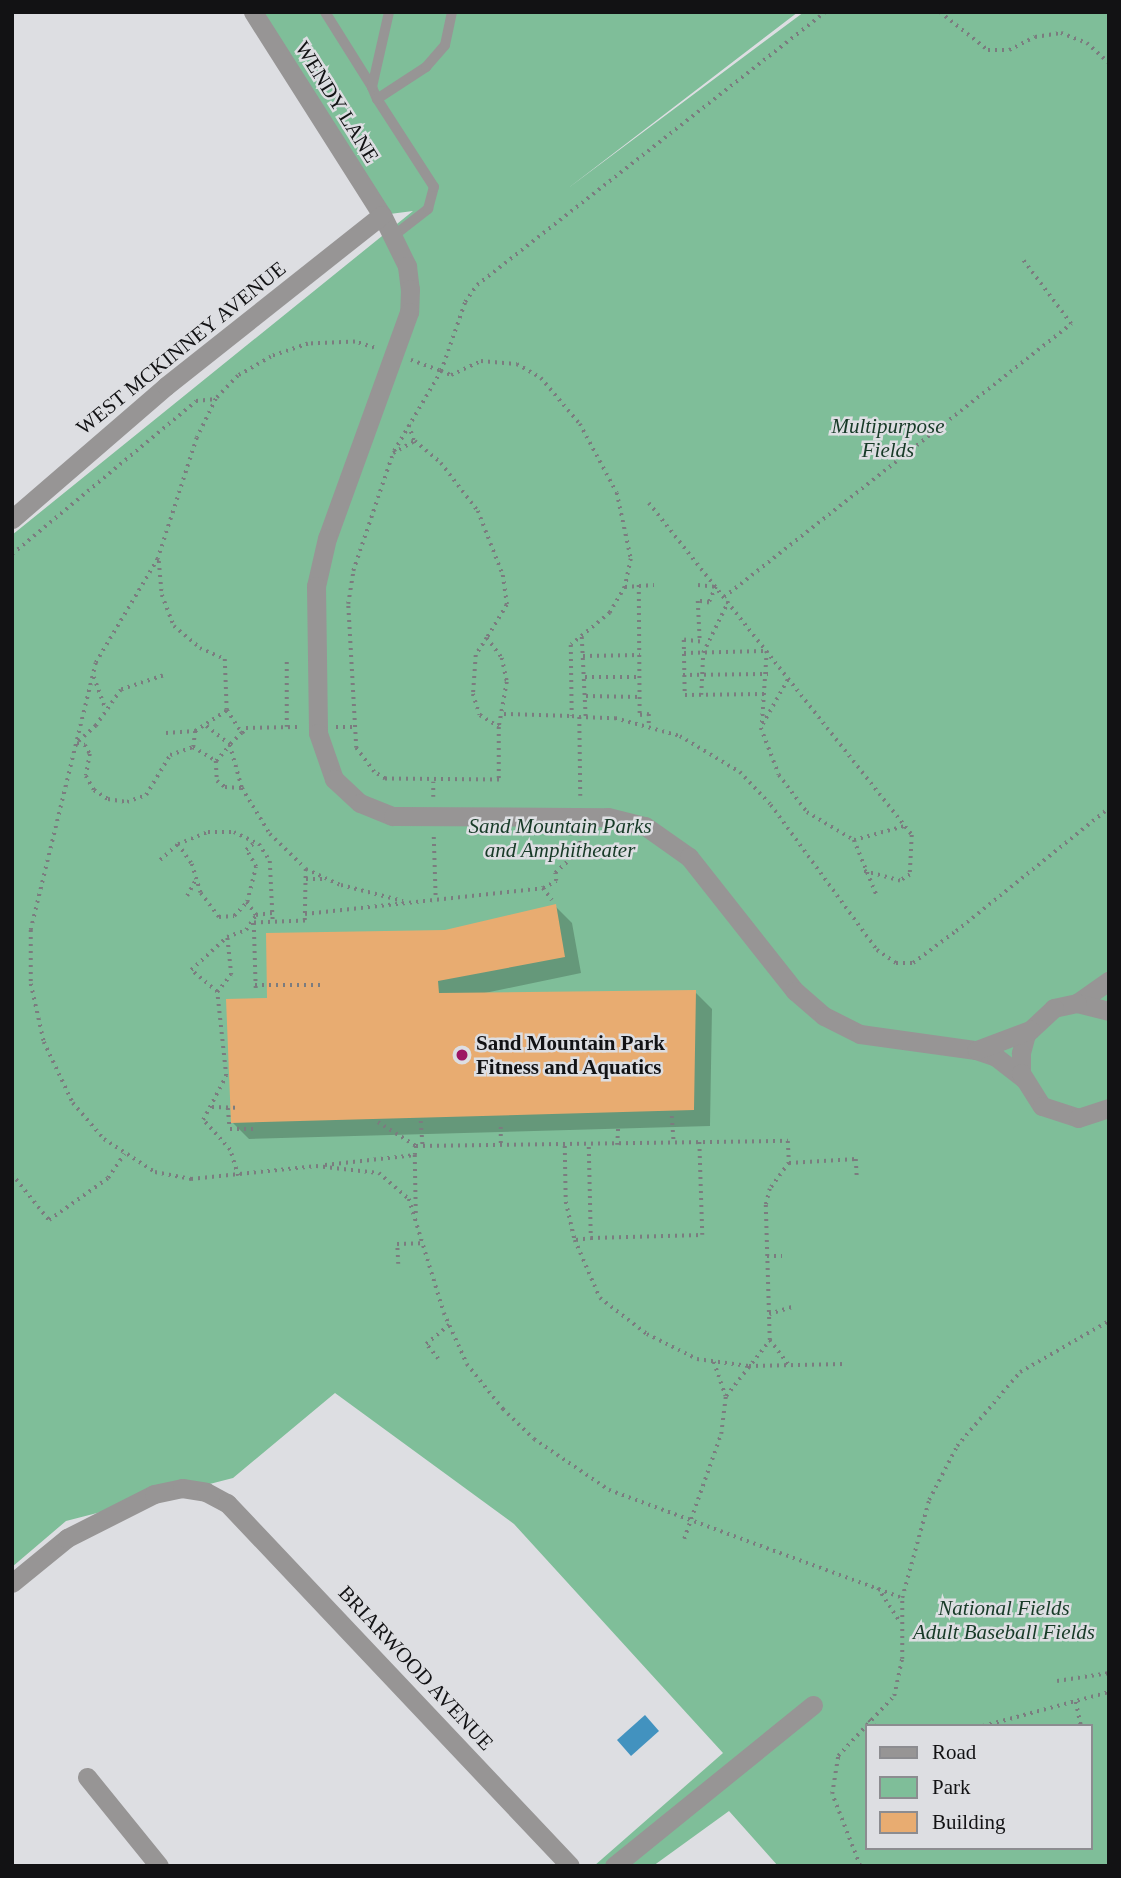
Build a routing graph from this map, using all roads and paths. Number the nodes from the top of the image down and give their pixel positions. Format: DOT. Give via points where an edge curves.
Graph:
graph roads {
  1 [pos="253,12"];
  2 [pos="325,12"];
  3 [pos="389,12"];
  4 [pos="452,12"];
  5 [pos="825,12"];
  6 [pos="940,12"];
  7 [pos="1109,63"];
  8 [pos="372,87"];
  9 [pos="377,99"];
  10 [pos="382,215"];
  11 [pos="392,237"];
  12 [pos="1022,259"];
  13 [pos="394,355"];
  14 [pos="441,371"];
  15 [pos="216,398"];
  16 [pos="408,423"];
  17 [pos="415,441"];
  18 [pos="393,453"];
  19 [pos="649,503"];
  20 [pos="12,519"];
  21 [pos="12,554"];
  22 [pos="158,559"];
  23 [pos="654,584"];
  24 [pos="698,585"];
  25 [pos="639,586"];
  26 [pos="625,587"];
  27 [pos="716,587"];
  28 [pos="724,597"];
  29 [pos="728,602"];
  30 [pos="487,638"];
  31 [pos="582,638"];
  32 [pos="767,651"];
  33 [pos="684,653"];
  34 [pos="703,653"];
  35 [pos="640,655"];
  36 [pos="583,656"];
  37 [pos="287,662"];
  38 [pos="768,674"];
  39 [pos="93,675"];
  40 [pos="683,675"];
  41 [pos="700,675"];
  42 [pos="163,676"];
  43 [pos="585,677"];
  44 [pos="641,677"];
  45 [pos="789,679"];
  46 [pos="766,694"];
  47 [pos="701,695"];
  48 [pos="586,696"];
  49 [pos="641,697"];
  50 [pos="105,708"];
  51 [pos="227,710"];
  52 [pos="504,714"];
  53 [pos="572,716"];
  54 [pos="579,717"];
  55 [pos="586,718"];
  56 [pos="204,724"];
  57 [pos="649,726"];
  58 [pos="287,727"];
  59 [pos="499,727"];
  60 [pos="761,728"];
  61 [pos="195,731"];
  62 [pos="166,733"];
  63 [pos="76,743"];
  64 [pos="230,745"];
  65 [pos="193,747"];
  66 [pos="216,761"];
  67 [pos="433,782"];
  68 [pos="242,788"];
  69 [pos="1109,808"];
  70 [pos="433,816"];
  71 [pos="580,816"];
  72 [pos="905,826"];
  73 [pos="854,840"];
  74 [pos="256,842"];
  75 [pos="178,844"];
  76 [pos="160,860"];
  77 [pos="306,869"];
  78 [pos="863,871"];
  79 [pos="327,878"];
  80 [pos="196,879"];
  81 [pos="306,879"];
  82 [pos="544,888"];
  83 [pos="187,896"];
  84 [pos="877,896"];
  85 [pos="436,899"];
  86 [pos="552,900"];
  87 [pos="414,901"];
  88 [pos="247,902"];
  89 [pos="272,913"];
  90 [pos="305,914"];
  91 [pos="313,914"];
  92 [pos="256,915"];
  93 [pos="314,920"];
  94 [pos="273,922"];
  95 [pos="254,923"];
  96 [pos="227,937"];
  97 [pos="1109,981"];
  98 [pos="255,985"];
  99 [pos="324,985"];
  100 [pos="256,991"];
  101 [pos="217,992"];
  102 [pos="1077,1003"];
  103 [pos="1109,1011"];
  104 [pos="1030,1030"];
  105 [pos="976,1050"];
  106 [pos="1024,1079"];
  107 [pos="212,1107"];
  108 [pos="228,1108"];
  109 [pos="237,1108"];
  110 [pos="1109,1108"];
  111 [pos="672,1116"];
  112 [pos="1089,1116"];
  113 [pos="421,1121"];
  114 [pos="378,1122"];
  115 [pos="1109,1123"];
  116 [pos="501,1127"];
  117 [pos="618,1127"];
  118 [pos="255,1129"];
  119 [pos="699,1142"];
  120 [pos="674,1143"];
  121 [pos="617,1145"];
  122 [pos="416,1146"];
  123 [pos="565,1146"];
  124 [pos="501,1147"];
  125 [pos="589,1147"];
  126 [pos="424,1149"];
  127 [pos="124,1154"];
  128 [pos="415,1155"];
  129 [pos="789,1163"];
  130 [pos="316,1166"];
  131 [pos="12,1174"];
  132 [pos="238,1176"];
  133 [pos="857,1176"];
  134 [pos="416,1221"];
  135 [pos="591,1238"];
  136 [pos="575,1240"];
  137 [pos="422,1242"];
  138 [pos="767,1256"];
  139 [pos="782,1256"];
  140 [pos="398,1264"];
  141 [pos="792,1307"];
  142 [pos="769,1314"];
  143 [pos="1109,1321"];
  144 [pos="449,1325"];
  145 [pos="770,1340"];
  146 [pos="438,1359"];
  147 [pos="713,1361"];
  148 [pos="844,1364"];
  149 [pos="789,1365"];
  150 [pos="749,1366"];
  151 [pos="726,1396"];
  152 [pos="690,1519"];
  153 [pos="684,1539"];
  154 [pos="12,1583"];
  155 [pos="877,1586"];
  156 [pos="902,1598"];
  157 [pos="900,1621"];
  158 [pos="1109,1673"];
  159 [pos="1057,1681"];
  160 [pos="1109,1692"];
  161 [pos="1076,1702"];
  162 [pos="813,1705"];
  163 [pos="869,1720"];
  164 [pos="873,1724"];
  165 [pos="991,1724"];
  166 [pos="1081,1724"];
  167 [pos="87,1777"];
  168 [pos="159,1866"];
  169 [pos="570,1866"];
  170 [pos="614,1866"];
  171 [pos="860,1866"];
  1 -- 10 [label="street, WENDY LANE"];
  2 -- 8 [label="lane"];
  3 -- 8 [label="lane"];
  4 -- 9 [label="lane" via="445,45 426,67"];
  5 -- 14 [label="path" via="477,285 465,302"];
  6 -- 7 [label="path" via="988,50 1009,50 1035,37 1060,33 1087,43"];
  8 -- 9 [label="lane"];
  9 -- 11 [label="lane" via="434,187 428,209"];
  10 -- 11 [label="street, WENDY LANE"];
  10 -- 20 [label="street, WEST MCKINNEY AVENUE" via="166,386"];
  11 -- 13 [label="street, WENDY LANE" via="407,266 410,289 409,312"];
  12 -- 28 [label="path" via="1072,324"];
  13 -- 14 [label="path"];
  13 -- 15 [label="path" via="355,342 308,344 271,357 238,376"];
  13 -- 70 [label="street, WENDY LANE" via="320,563 314,612 318,733 334,779 360,803 393,816"];
  14 -- 16 [label="path"];
  14 -- 26 [label="path" via="451,375 481,361 517,363 554,390 580,424 617,493 630,545"];
  15 -- 21 [label="path" via="196,401"];
  15 -- 22 [label="path" via="197,438"];
  16 -- 17 [label="path"];
  16 -- 18 [label="path"];
  17 -- 18 [label="path"];
  17 -- 30 [label="path" via="461,486 493,541 507,605"];
  18 -- 67 [label="path" via="353,571 348,604 352,727 356,748 374,772 396,781"];
  19 -- 27 [label="path"];
  22 -- 39 [label="path"];
  22 -- 51 [label="path" via="162,595 174,626 200,648 225,659"];
  23 -- 25 [label="path"];
  24 -- 27 [label="path"];
  25 -- 26 [label="path"];
  25 -- 35 [label="path"];
  26 -- 31 [label="path" via="610,613"];
  27 -- 28 [label="path"];
  27 -- 33 [label="path" via="709,603 698,601 700,642 684,640"];
  28 -- 29 [label="path"];
  29 -- 32 [label="path"];
  29 -- 34 [label="path"];
  30 -- 52 [label="path" via="506,669"];
  30 -- 59 [label="path" via="476,655 472,694 480,715"];
  31 -- 36 [label="path"];
  31 -- 53 [label="path" via="571,645"];
  32 -- 34 [label="path"];
  32 -- 38 [label="path"];
  32 -- 45 [label="path"];
  33 -- 34 [label="path"];
  33 -- 40 [label="path"];
  34 -- 41 [label="path"];
  35 -- 36 [label="path"];
  35 -- 44 [label="path"];
  36 -- 43 [label="path"];
  37 -- 58 [label="path"];
  38 -- 41 [label="path"];
  38 -- 46 [label="path"];
  39 -- 50 [label="path"];
  39 -- 63 [label="path"];
  40 -- 41 [label="path"];
  40 -- 47 [label="path" via="685,695"];
  41 -- 47 [label="path"];
  42 -- 50 [label="path" via="121,690"];
  43 -- 44 [label="path"];
  43 -- 48 [label="path"];
  44 -- 49 [label="path"];
  45 -- 60 [label="path"];
  45 -- 72 [label="path"];
  46 -- 47 [label="path"];
  46 -- 60 [label="path"];
  48 -- 49 [label="path"];
  48 -- 55 [label="path"];
  49 -- 57 [label="path" via="640,715 649,714"];
  50 -- 63 [label="path" via="96,726"];
  51 -- 56 [label="path"];
  51 -- 64 [label="path" via="242,733"];
  52 -- 53 [label="path"];
  52 -- 59 [label="path"];
  53 -- 54 [label="path"];
  54 -- 55 [label="path"];
  54 -- 71 [label="path"];
  55 -- 57 [label="path"];
  56 -- 61 [label="path"];
  56 -- 64 [label="path"];
  57 -- 69 [label="path" via="680,736 740,772 828,877 877,950 896,963 913,962 934,947"];
  59 -- 67 [label="path" via="499,780"];
  60 -- 73 [label="path" via="779,775 807,812"];
  61 -- 62 [label="path"];
  61 -- 65 [label="path"];
  63 -- 65 [label="path" via="85,745 90,754 86,776 94,790 127,802 146,796 170,755"];
  63 -- 127 [label="path" via="31,930 31,984 44,1042 73,1103 104,1139"];
  64 -- 66 [label="path"];
  64 -- 68 [label="path"];
  65 -- 66 [label="path"];
  66 -- 68 [label="path" via="218,781 225,787"];
  67 -- 70 [label="path"];
  68 -- 77 [label="path" via="270,834"];
  70 -- 71 [label="street, WENDY LANE"];
  70 -- 85 [label="path"];
  71 -- 82 [label="path" via="580,850 555,873 556,881"];
  71 -- 105 [label="street, WENDY LANE" via="626,818 678,845 795,991 824,1016 860,1034"];
  72 -- 73 [label="path"];
  72 -- 78 [label="path" via="912,835 910,875 900,881"];
  73 -- 78 [label="path"];
  74 -- 75 [label="path" via="234,832 208,832"];
  74 -- 88 [label="path" via="246,850 256,867"];
  74 -- 89 [label="path" via="270,861"];
  75 -- 76 [label="path"];
  75 -- 80 [label="path"];
  77 -- 79 [label="path"];
  77 -- 81 [label="path"];
  78 -- 84 [label="path"];
  79 -- 81 [label="path"];
  79 -- 87 [label="path"];
  80 -- 83 [label="path"];
  80 -- 88 [label="path" via="219,917 234,916"];
  81 -- 90 [label="path"];
  82 -- 85 [label="path"];
  82 -- 86 [label="path"];
  85 -- 87 [label="path"];
  87 -- 91 [label="path"];
  88 -- 92 [label="path"];
  89 -- 92 [label="path"];
  89 -- 94 [label="path"];
  90 -- 91 [label="path"];
  90 -- 94 [label="path" via="305,921"];
  91 -- 93 [label="path"];
  92 -- 95 [label="path"];
  94 -- 95 [label="path"];
  95 -- 96 [label="path"];
  95 -- 98 [label="path"];
  96 -- 101 [label="path" via="231,975"];
  96 -- 101 [label="path" via="191,970"];
  97 -- 102 [label="street"];
  98 -- 99 [label="path"];
  98 -- 100 [label="path"];
  101 -- 107 [label="path" via="226,1076"];
  102 -- 103 [label="street"];
  102 -- 104 [label="street" via="1054,1007"];
  104 -- 105 [label="street"];
  104 -- 106 [label="street" via="1021,1053"];
  105 -- 106 [label="street" via="996,1057"];
  106 -- 112 [label="street" via="1042,1106 1059,1115"];
  107 -- 108 [label="path"];
  107 -- 132 [label="path" via="202,1121 230,1150"];
  108 -- 109 [label="path"];
  108 -- 118 [label="path" via="230,1129"];
  110 -- 112 [label="street"];
  111 -- 120 [label="path"];
  112 -- 115 [label="street"];
  113 -- 126 [label="path"];
  114 -- 122 [label="path"];
  116 -- 124 [label="path"];
  117 -- 121 [label="path"];
  119 -- 120 [label="path"];
  119 -- 129 [label="path" via="788,1141"];
  119 -- 135 [label="path" via="702,1235"];
  120 -- 121 [label="path"];
  121 -- 125 [label="path"];
  122 -- 126 [label="path"];
  122 -- 128 [label="path"];
  123 -- 124 [label="path"];
  123 -- 125 [label="path"];
  123 -- 136 [label="path" via="566,1202"];
  124 -- 126 [label="path"];
  125 -- 135 [label="path"];
  127 -- 131 [label="path" via="108,1178 49,1220"];
  127 -- 132 [label="path" via="155,1172 191,1179"];
  128 -- 130 [label="path"];
  128 -- 134 [label="path"];
  129 -- 133 [label="path" via="856,1159"];
  129 -- 138 [label="path" via="770,1189 766,1205"];
  130 -- 132 [label="path"];
  130 -- 134 [label="path" via="379,1173 409,1199"];
  134 -- 137 [label="path"];
  135 -- 136 [label="path"];
  136 -- 147 [label="path" via="600,1298 646,1334 697,1359"];
  137 -- 140 [label="path" via="397,1244"];
  137 -- 144 [label="path"];
  138 -- 139 [label="path"];
  138 -- 142 [label="path"];
  141 -- 142 [label="path"];
  142 -- 145 [label="path"];
  143 -- 156 [label="path" via="1020,1372 957,1446 929,1500"];
  144 -- 146 [label="path" via="426,1344"];
  144 -- 152 [label="path" via="467,1364 534,1439 609,1490"];
  145 -- 149 [label="path"];
  145 -- 150 [label="path"];
  147 -- 150 [label="path"];
  147 -- 151 [label="path"];
  148 -- 149 [label="path"];
  149 -- 150 [label="path"];
  150 -- 151 [label="path"];
  151 -- 152 [label="path" via="721,1434"];
  152 -- 153 [label="path"];
  152 -- 155 [label="path"];
  154 -- 169 [label="street, BRIARWOOD AVENUE" via="67,1538 154,1494 181,1489 206,1492 227,1503"];
  155 -- 156 [label="path"];
  155 -- 157 [label="path"];
  156 -- 157 [label="path"];
  157 -- 163 [label="path" via="902,1658 894,1696"];
  158 -- 159 [label="path"];
  160 -- 161 [label="path"];
  161 -- 165 [label="path"];
  161 -- 166 [label="path"];
  162 -- 170 [label="street"];
  163 -- 164 [label="path"];
  163 -- 171 [label="path" via="838,1756 832,1794"];
  167 -- 168 [label="street"];
}
